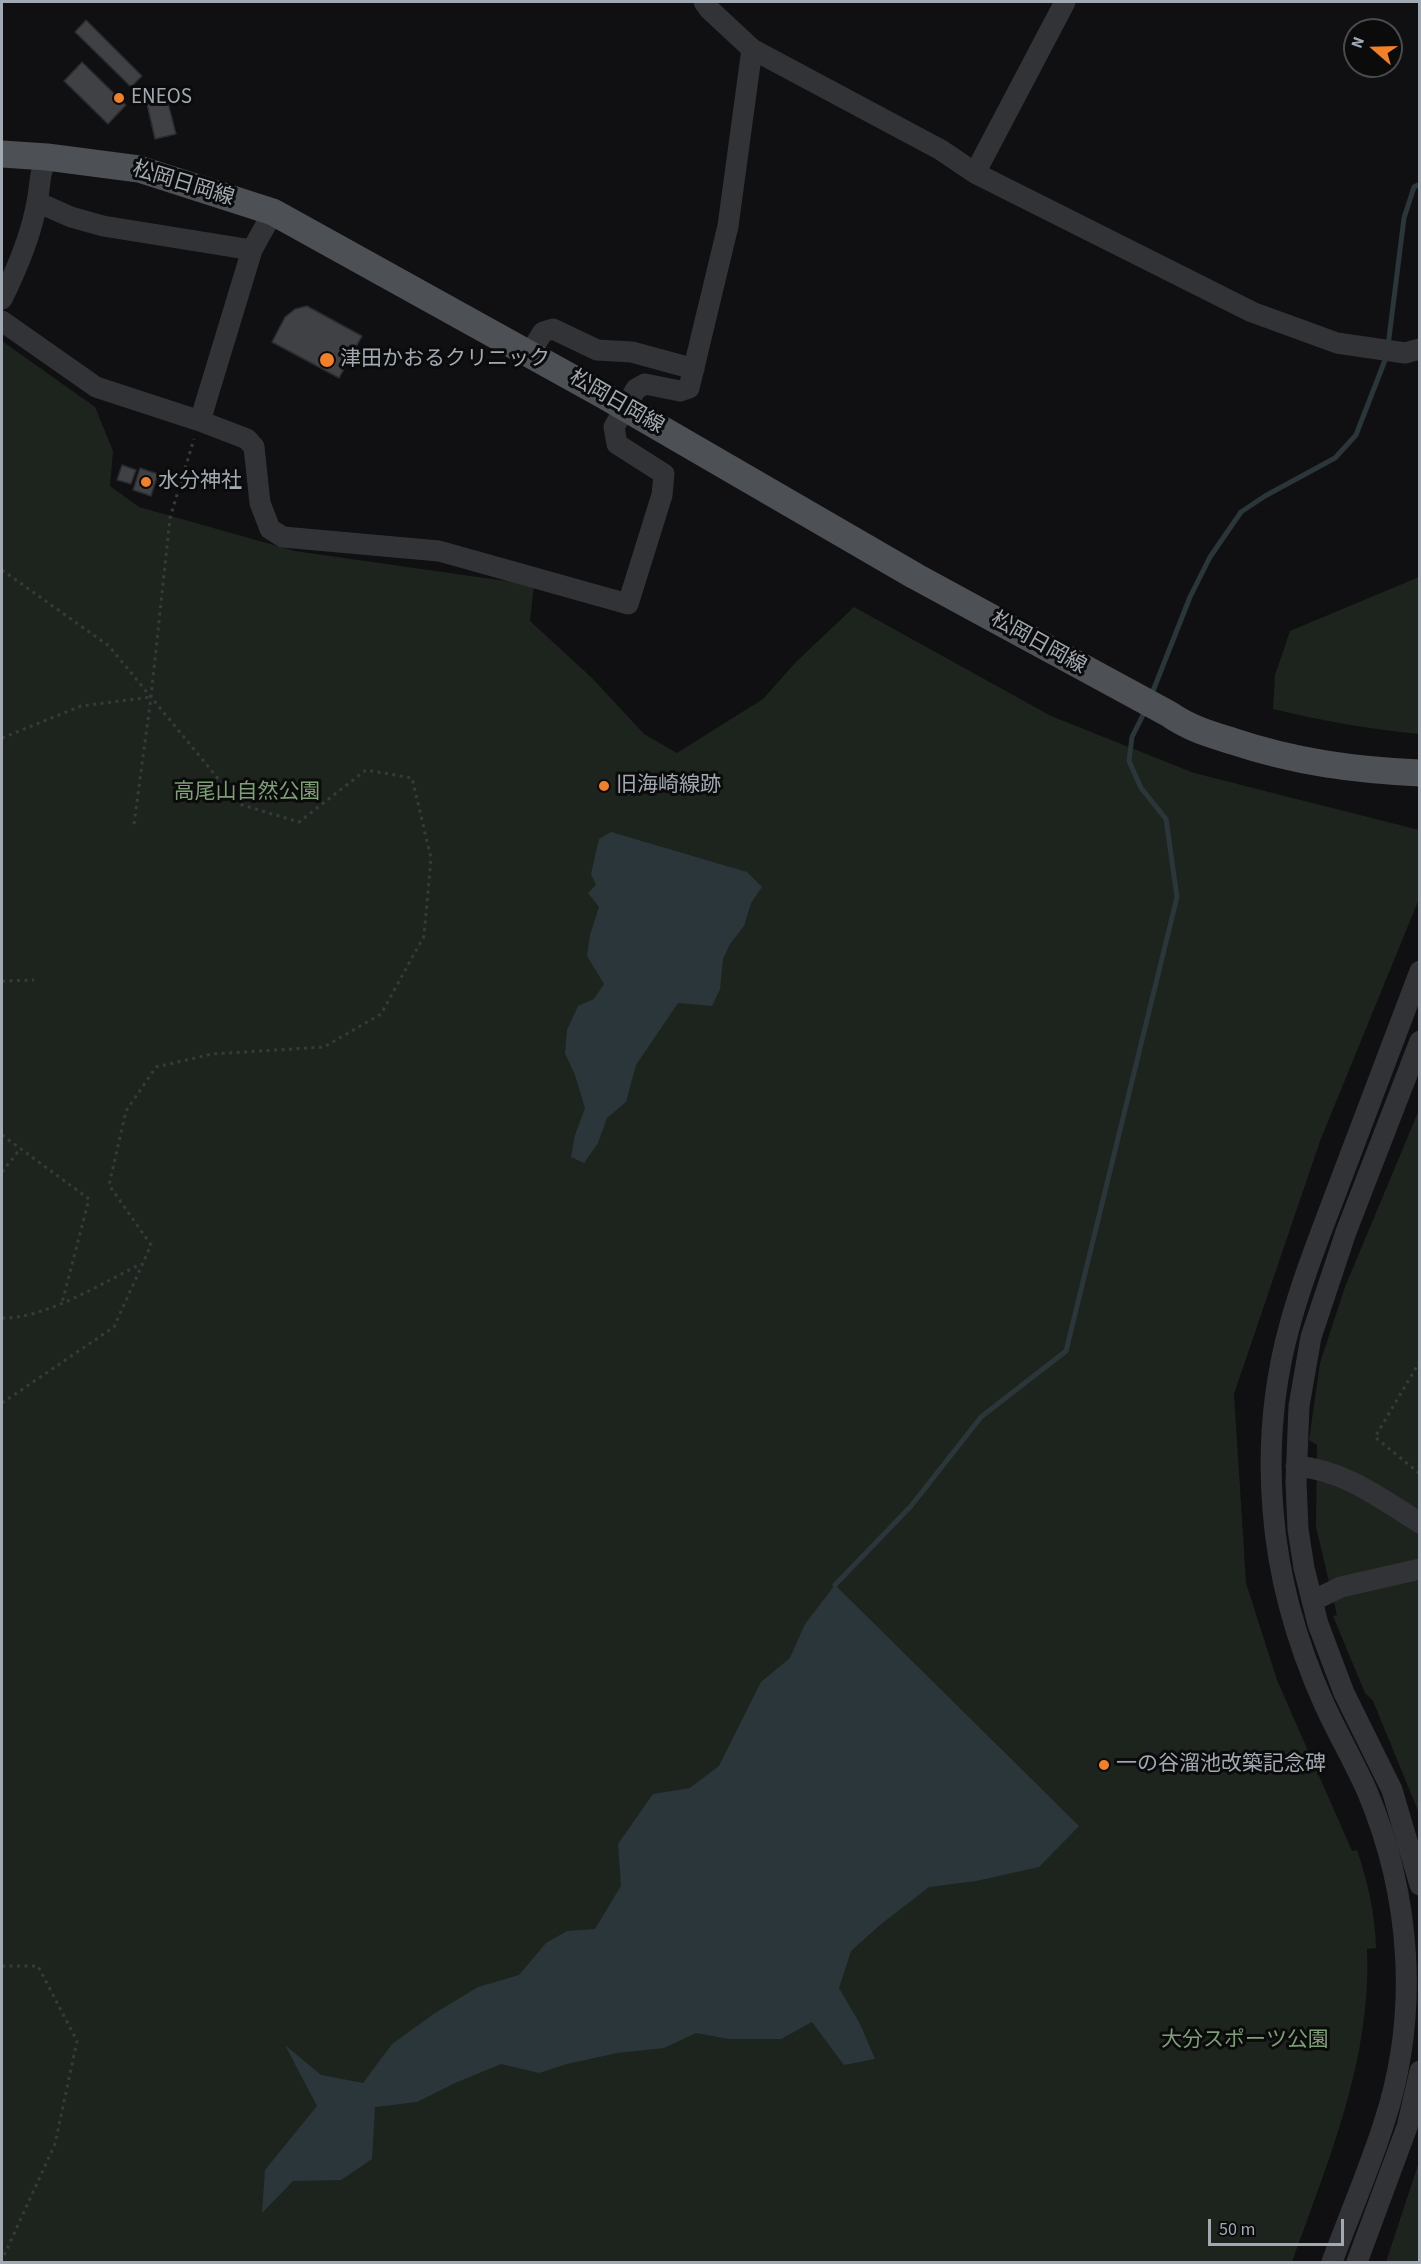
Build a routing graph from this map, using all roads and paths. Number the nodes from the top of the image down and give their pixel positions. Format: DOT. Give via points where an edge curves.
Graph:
graph roads {
  1 [pos="704,2"];
  2 [pos="1065,2"];
  3 [pos="752,49"];
  4 [pos="2,154"];
  5 [pos="47,157"];
  6 [pos="975,173"];
  7 [pos="37,202"];
  8 [pos="273,212"];
  9 [pos="252,250"];
  10 [pos="2,299"];
  11 [pos="2,321"];
  12 [pos="1419,349"];
  13 [pos="530,354"];
  14 [pos="694,369"];
  15 [pos="624,407"];
  16 [pos="200,420"];
  17 [pos="2,570"];
  18 [pos="151,697"];
  19 [pos="2,738"];
  20 [pos="1319,754"];
  21 [pos="1419,756"];
  22 [pos="1419,773"];
  23 [pos="134,824"];
  24 [pos="1419,971"];
  25 [pos="34,980"];
  26 [pos="2,981"];
  27 [pos="1419,1041"];
  28 [pos="2,1136"];
  29 [pos="21,1149"];
  30 [pos="2,1172"];
  31 [pos="143,1263"];
  32 [pos="62,1304"];
  33 [pos="2,1318"];
  34 [pos="1419,1361"];
  35 [pos="2,1403"];
  36 [pos="1296,1466"];
  37 [pos="1419,1474"];
  38 [pos="1419,1523"];
  39 [pos="1419,1569"];
  40 [pos="1312,1601"];
  41 [pos="1419,1885"];
  42 [pos="2,1966"];
  43 [pos="1419,2071"];
  44 [pos="1415,2113"];
  45 [pos="2,2260"];
  46 [pos="1332,2262"];
  47 [pos="1357,2262"];
  1 -- 3 [label="street"];
  2 -- 6 [label="street"];
  3 -- 6 [label="street" via="941,150"];
  3 -- 14 [label="street" via="729,226"];
  4 -- 5 [label="main road, 松岡日岡線"];
  5 -- 7 [label="street" via="39,173"];
  5 -- 8 [label="main road, 松岡日岡線" via="139,169"];
  6 -- 12 [label="street" via="1252,312 1337,343 1405,352"];
  7 -- 9 [label="street" via="103,226"];
  7 -- 10 [label="street" via="20,263"];
  8 -- 9 [label="street"];
  8 -- 13 [label="main road, 松岡日岡線"];
  9 -- 16 [label="street"];
  11 -- 16 [label="street" via="96,387"];
  13 -- 14 [label="street" via="543,332 553,329 597,350 632,352"];
  13 -- 15 [label="main road, 松岡日岡線"];
  14 -- 15 [label="street" via="689,388 680,391 645,384 636,389"];
  15 -- 16 [label="street" via="614,427 617,444 664,474 662,495 628,604 439,551 283,537 270,529 260,503 254,447 247,439"];
  15 -- 20 [label="main road, 松岡日岡線" via="915,576 1169,714 1192,713"];
  16 -- 18 [label="path" via="170,518"];
  17 -- 18 [label="path" via="109,646"];
  18 -- 19 [label="path" via="81,706"];
  18 -- 23 [label="path"];
  18 -- 31 [label="path" via="239,804 299,822 366,770 412,778 431,858 424,936 381,1014 324,1047 212,1054 156,1067 126,1111 109,1185 151,1245"];
  20 -- 21 [label="main road, 松岡日岡線"];
  20 -- 22 [label="main road, 松岡日岡線" via="1364,771"];
  24 -- 46 [label="street" via="1295,1306 1281,1364 1271,1443 1274,1529 1291,1614 1320,1695 1362,1779 1385,1839 1405,1944 1405,2018 1394,2086"];
  25 -- 26 [label="path"];
  27 -- 36 [label="street" via="1314,1327 1300,1398"];
  28 -- 29 [label="path"];
  29 -- 30 [label="path"];
  29 -- 32 [label="path" via="89,1199"];
  31 -- 32 [label="path"];
  31 -- 35 [label="path" via="114,1328"];
  32 -- 33 [label="path"];
  34 -- 37 [label="path" via="1375,1437"];
  36 -- 38 [label="street" via="1357,1482"];
  36 -- 40 [label="street" via="1298,1529"];
  39 -- 40 [label="street" via="1341,1587"];
  40 -- 41 [label="street" via="1338,1678 1392,1790"];
  42 -- 45 [label="path" via="38,1966 76,2041 54,2144"];
  43 -- 44 [label="street"];
  44 -- 47 [label="street"];
}
